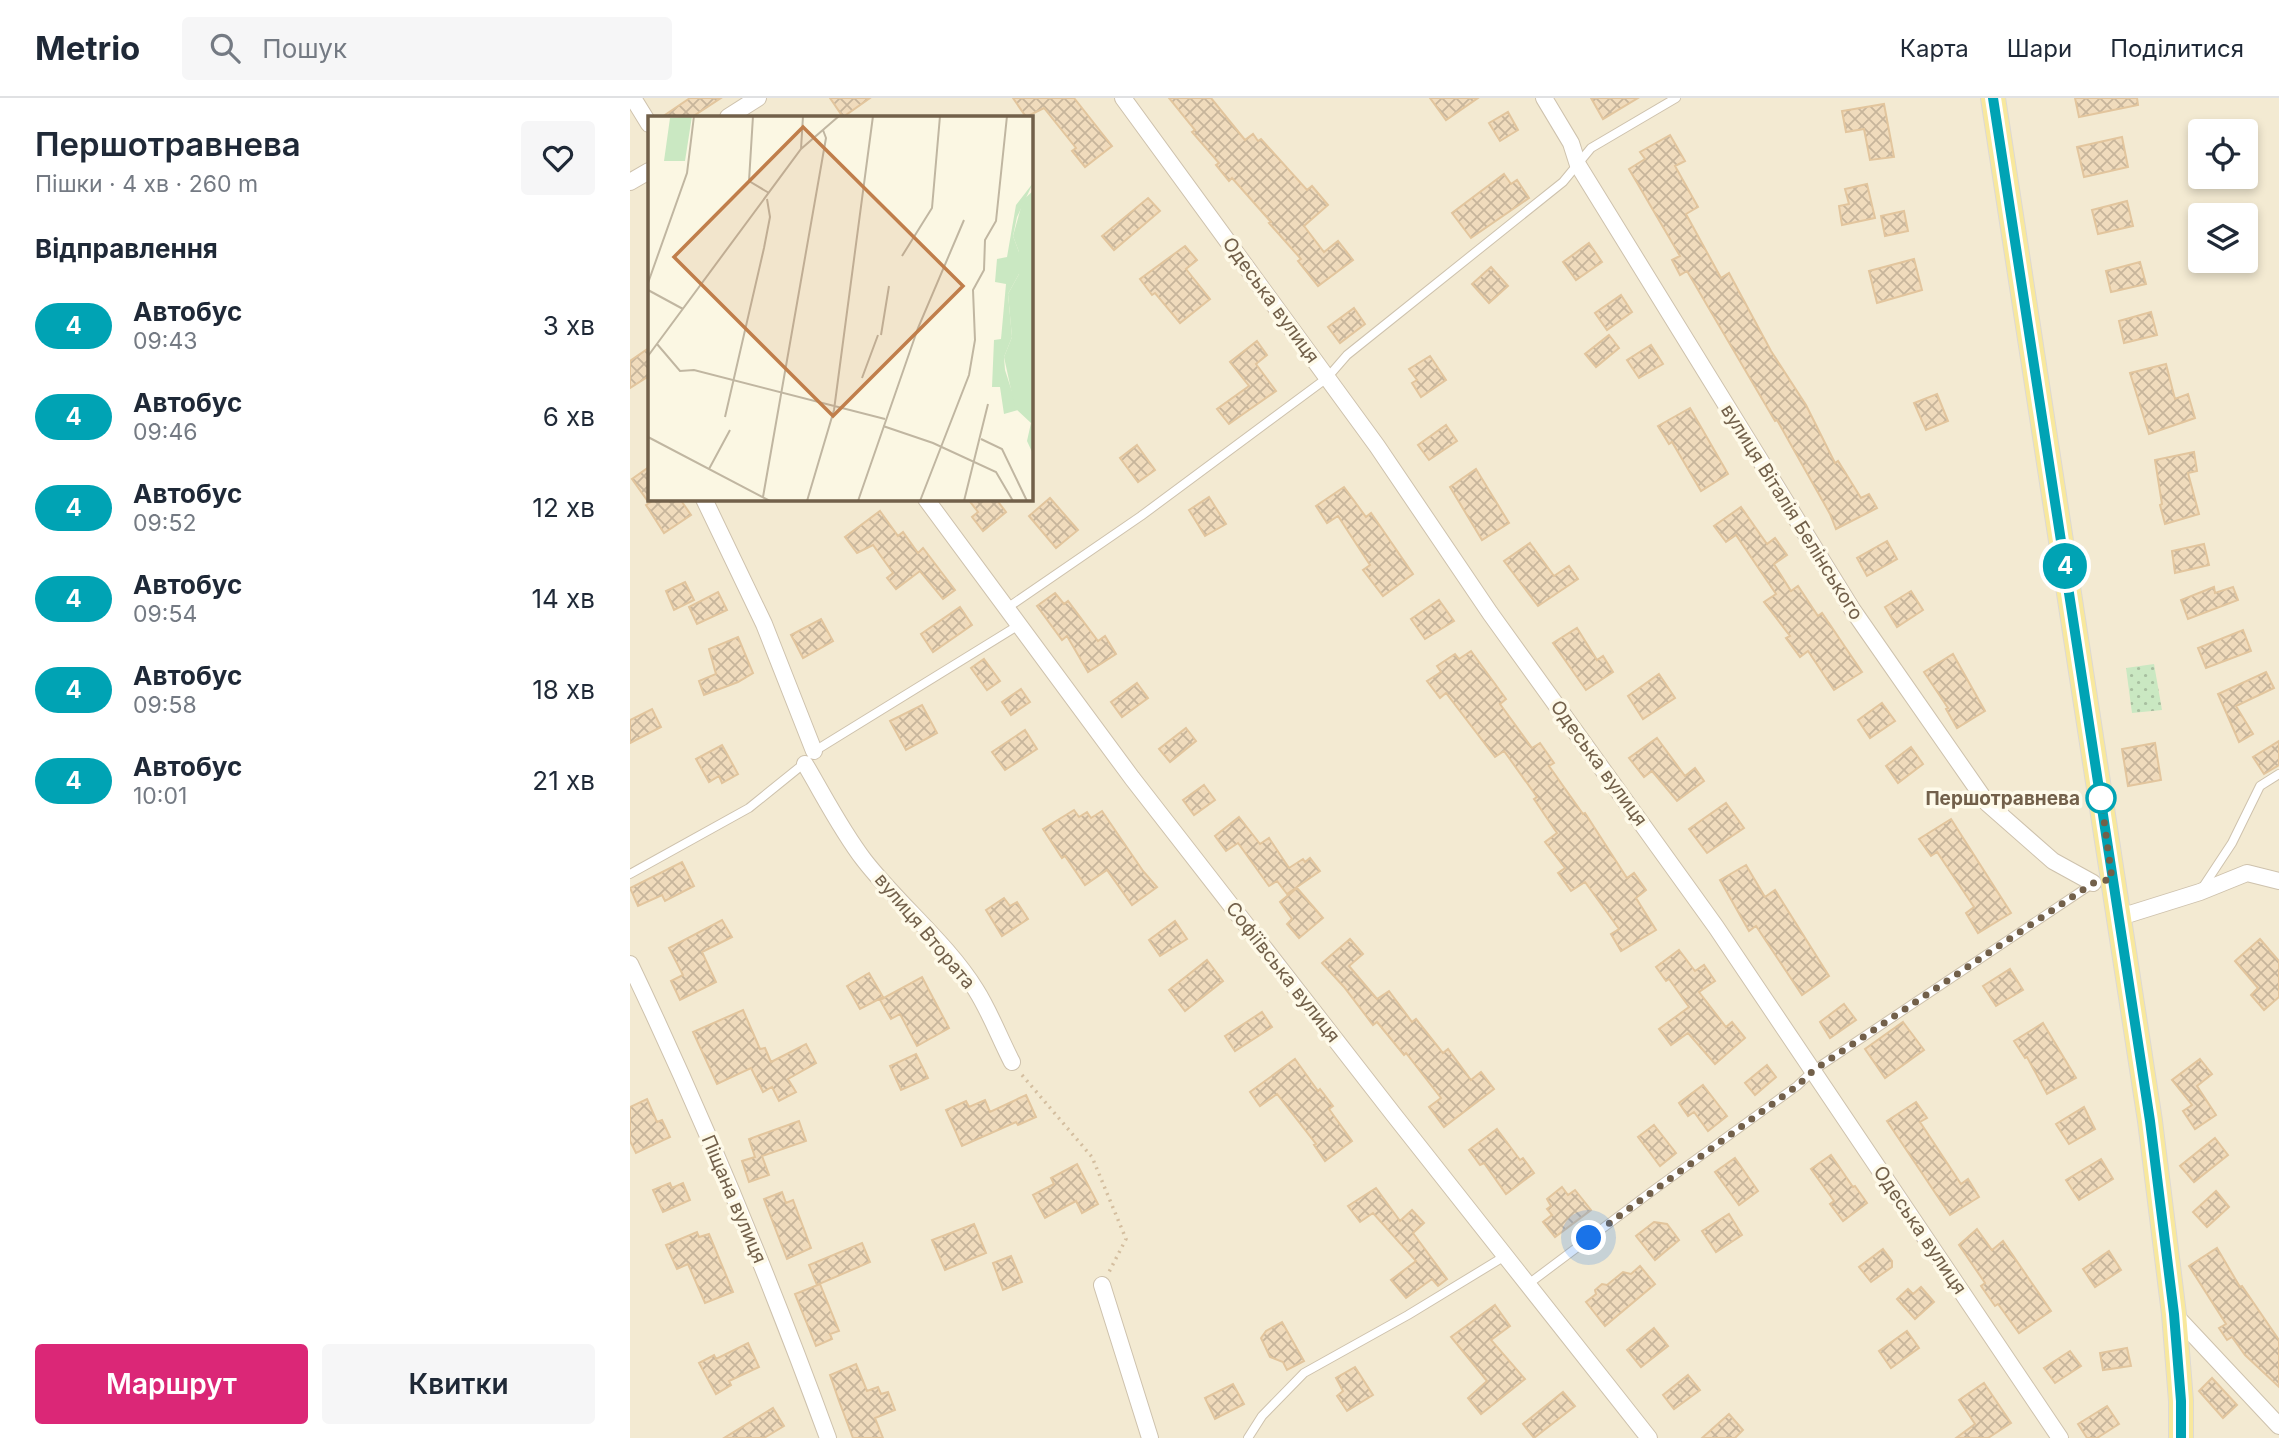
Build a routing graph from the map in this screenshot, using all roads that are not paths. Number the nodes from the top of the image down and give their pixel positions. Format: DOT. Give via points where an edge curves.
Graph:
graph roads {
  1 [pos="633,98"];
  2 [pos="758,98"];
  3 [pos="1123,98"];
  4 [pos="1544,98"];
  5 [pos="1676,98"];
  6 [pos="1993,98"];
  7 [pos="730,116"];
  8 [pos="648,122"];
  9 [pos="1578,165"];
  10 [pos="648,172"];
  11 [pos="630,182"];
  12 [pos="1327,378"];
  13 [pos="704,500"];
  14 [pos="927,500"];
  15 [pos="1007,608"];
  16 [pos="1019,625"];
  17 [pos="809,757"];
  18 [pos="2279,775"];
  19 [pos="630,874"];
  20 [pos="2103,881"];
  21 [pos="2279,881"];
  22 [pos="2200,892"];
  23 [pos="2117,918"];
  24 [pos="630,964"];
  25 [pos="1012,1062"];
  26 [pos="1814,1070"];
  27 [pos="1505,1256"];
  28 [pos="1102,1285"];
  29 [pos="1527,1285"];
  30 [pos="2174,1314"];
  31 [pos="2279,1426"];
  32 [pos="828,1438"];
  33 [pos="1150,1438"];
  34 [pos="1248,1438"];
  35 [pos="1649,1438"];
  36 [pos="2060,1438"];
  37 [pos="2180,1438"];
  1 -- 8 [label="street"];
  2 -- 7 [label="street"];
  3 -- 12 [label="street, Одеська вулиця"];
  4 -- 9 [label="street, вулиця Віталія Белінського" via="1571,143"];
  5 -- 9 [label="lane" via="1591,148"];
  6 -- 20 [label="main road"];
  9 -- 12 [label="lane" via="1563,182 1347,355"];
  9 -- 20 [label="street, вулиця Віталія Белінського" via="1852,609 1987,803 2053,861"];
  10 -- 11 [label="street"];
  12 -- 15 [label="lane" via="1141,516"];
  12 -- 26 [label="street, Одеська вулиця"];
  13 -- 17 [label="street, вулиця Втората" via="764,624"];
  14 -- 15 [label="street, Софіївська вулиця"];
  15 -- 16 [label="street, Софіївська вулиця"];
  16 -- 17 [label="lane"];
  16 -- 27 [label="street, Софіївська вулиця" via="1132,778"];
  17 -- 19 [label="lane" via="749,808"];
  17 -- 25 [label="street, вулиця Втората" via="838,822 864,860 976,990"];
  18 -- 22 [label="lane" via="2260,786 2232,843"];
  20 -- 23 [label="main road"];
  20 -- 26 [label="lane"];
  21 -- 22 [label="street" via="2247,873"];
  22 -- 23 [label="street"];
  23 -- 30 [label="main road" via="2150,1121"];
  24 -- 32 [label="street, Піщана вулиця" via="712,1143"];
  26 -- 29 [label="lane"];
  26 -- 36 [label="street, Одеська вулиця"];
  27 -- 29 [label="street, Софіївська вулиця"];
  27 -- 34 [label="lane" via="1304,1373 1262,1416"];
  28 -- 33 [label="street"];
  29 -- 35 [label="street, Софіївська вулиця"];
  30 -- 31 [label="street"];
  30 -- 37 [label="main road"];
}
